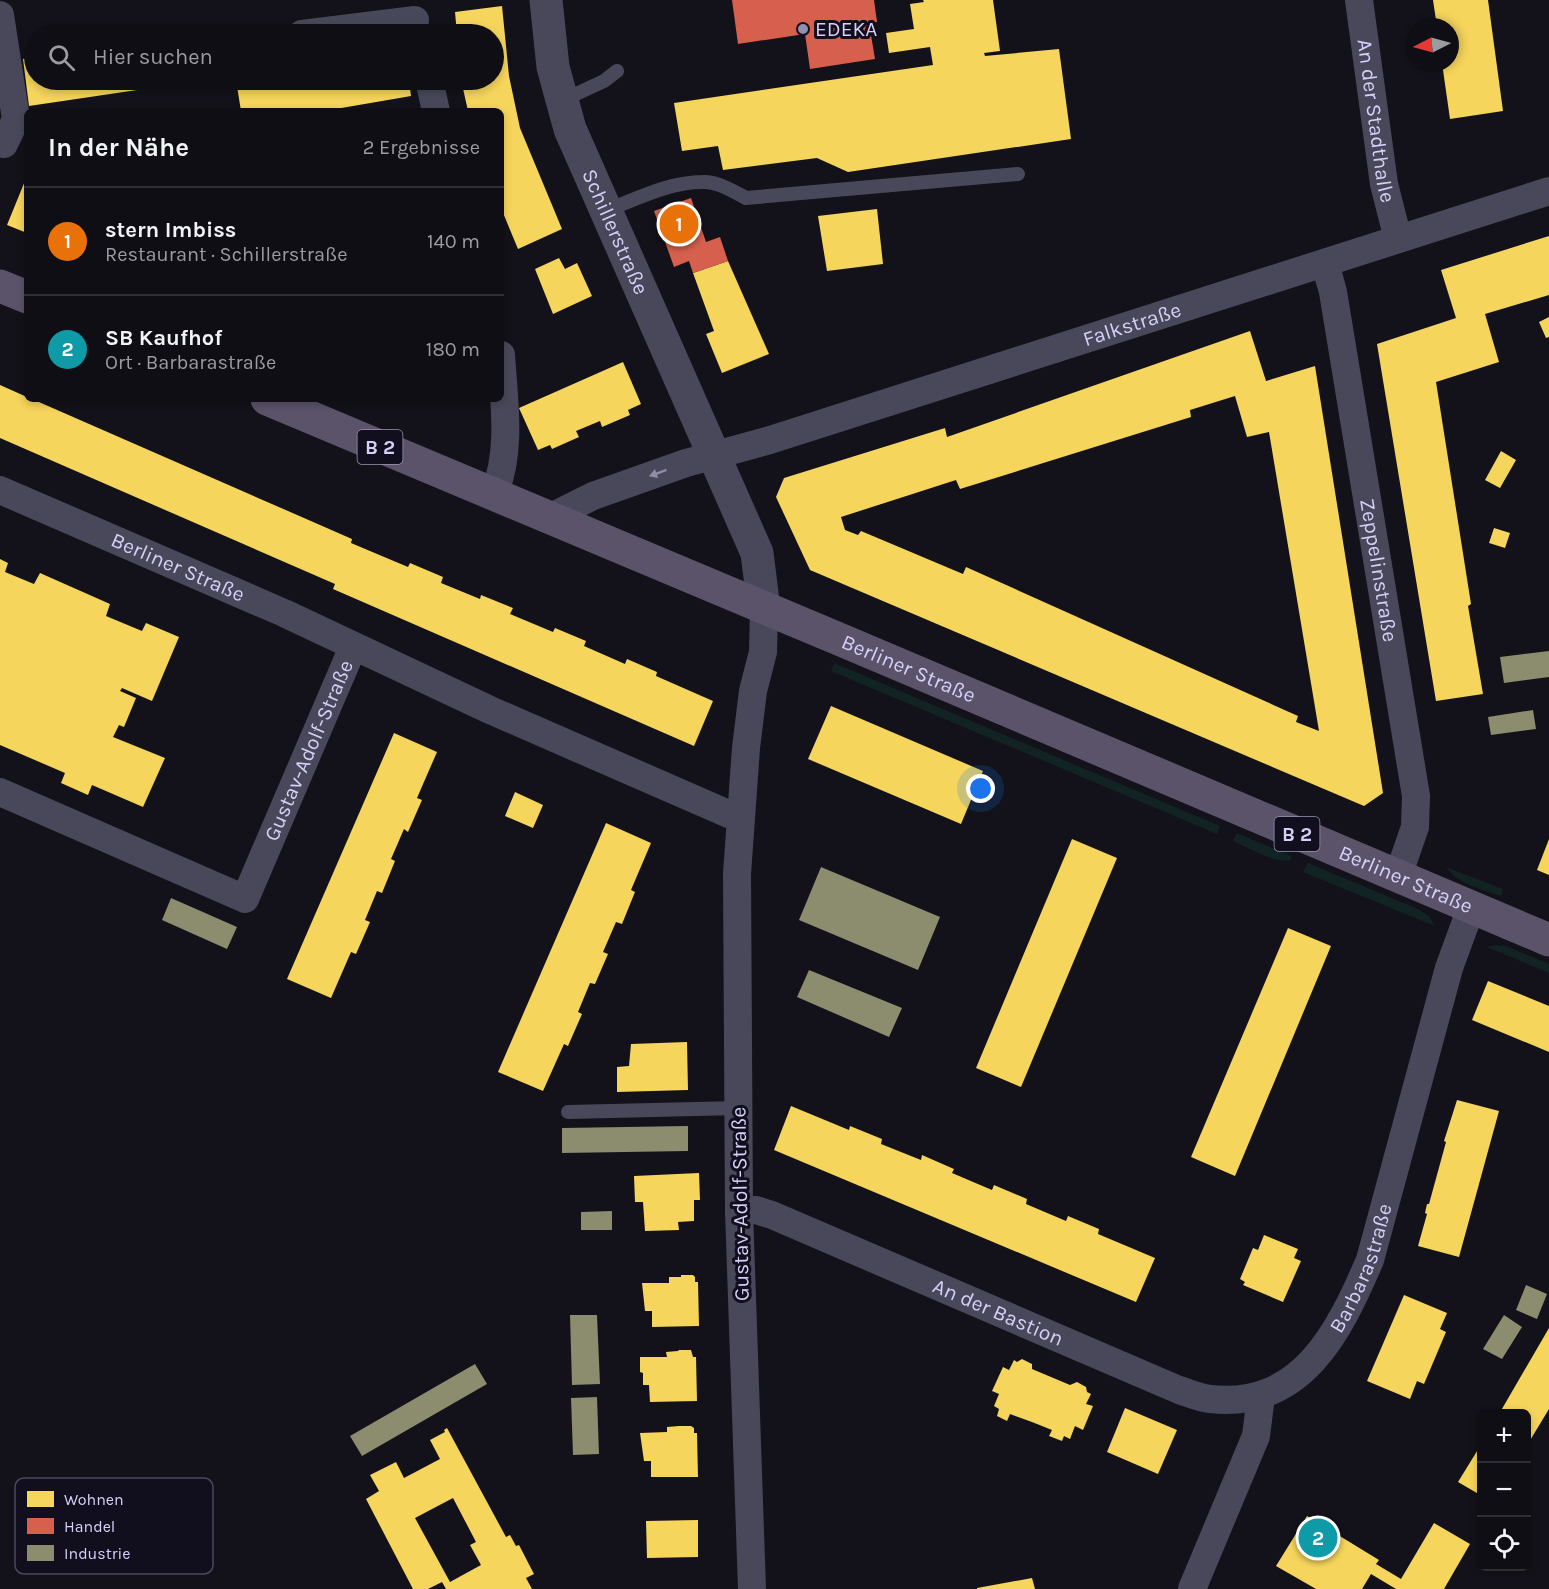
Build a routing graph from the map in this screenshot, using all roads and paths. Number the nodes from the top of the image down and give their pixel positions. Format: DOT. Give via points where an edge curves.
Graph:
graph roads {
  1 [pos="546,0"];
  2 [pos="1359,0"];
  3 [pos="0,15"];
  4 [pos="415,18"];
  5 [pos="373,24"];
  6 [pos="617,71"];
  7 [pos="431,90"];
  8 [pos="561,101"];
  9 [pos="435,108"];
  10 [pos="10,147"];
  11 [pos="1018,174"];
  12 [pos="1549,191"];
  13 [pos="607,210"];
  14 [pos="1398,239"];
  15 [pos="1325,263"];
  16 [pos="0,286"];
  17 [pos="24,296"];
  18 [pos="274,402"];
  19 [pos="504,402"];
  20 [pos="714,455"];
  21 [pos="0,490"];
  22 [pos="494,494"];
  23 [pos="549,518"];
  24 [pos="764,609"];
  25 [pos="353,647"];
  26 [pos="0,792"];
  27 [pos="740,819"];
  28 [pos="1398,876"];
  29 [pos="1471,908"];
  30 [pos="1549,940"];
  31 [pos="738,1108"];
  32 [pos="568,1112"];
  33 [pos="739,1211"];
  34 [pos="1261,1396"];
  35 [pos="752,1589"];
  36 [pos="1192,1589"];
  1 -- 8 [label="street, Schillerstraße"];
  2 -- 14 [label="street, An der Stadthalle" via="1384,184"];
  3 -- 10 [label="street" via="16,119"];
  4 -- 5 [label="street"];
  6 -- 8 [label="lane"];
  7 -- 9 [label="street"];
  8 -- 13 [label="street, Schillerstraße"];
  11 -- 13 [label="lane" via="746,198 703,181 665,188"];
  12 -- 14 [label="street, Falkstraße"];
  13 -- 20 [label="street, Schillerstraße"];
  14 -- 15 [label="street, Falkstraße"];
  15 -- 20 [label="street, Falkstraße"];
  15 -- 28 [label="street, Zeppelinstraße" via="1333,292 1416,796 1415,827"];
  16 -- 17 [label="main road"];
  18 -- 22 [label="main road, Berliner Straße / B 2"];
  19 -- 22 [label="street" via="503,460"];
  20 -- 23 [label="street, one-way" via="593,496"];
  20 -- 24 [label="street, Schillerstraße" via="758,553"];
  21 -- 25 [label="street, Berliner Straße" via="284,613"];
  22 -- 23 [label="main road, Berliner Straße / B 2"];
  23 -- 24 [label="main road, Berliner Straße / B 2"];
  24 -- 27 [label="street, Gustav-Adolf-Straße" via="763,652 753,691"];
  24 -- 28 [label="main road, Berliner Straße / B 2"];
  25 -- 26 [label="street, Gustav-Adolf-Straße" via="245,899"];
  25 -- 27 [label="street, Gustav-Adolf-Straße"];
  27 -- 31 [label="street, Gustav-Adolf-Straße"];
  28 -- 29 [label="main road, Berliner Straße / B 2"];
  29 -- 30 [label="main road, Berliner Straße / B 2"];
  29 -- 34 [label="street, Barbarastraße" via="1449,968 1370,1260 1330,1340 1309,1365"];
  31 -- 32 [label="lane"];
  31 -- 33 [label="street, Gustav-Adolf-Straße"];
  33 -- 34 [label="street, An der Bastion" via="756,1210 772,1215 1179,1390 1209,1399"];
  33 -- 35 [label="street, Gustav-Adolf-Straße"];
  34 -- 36 [label="street" via="1256,1436"];
}
